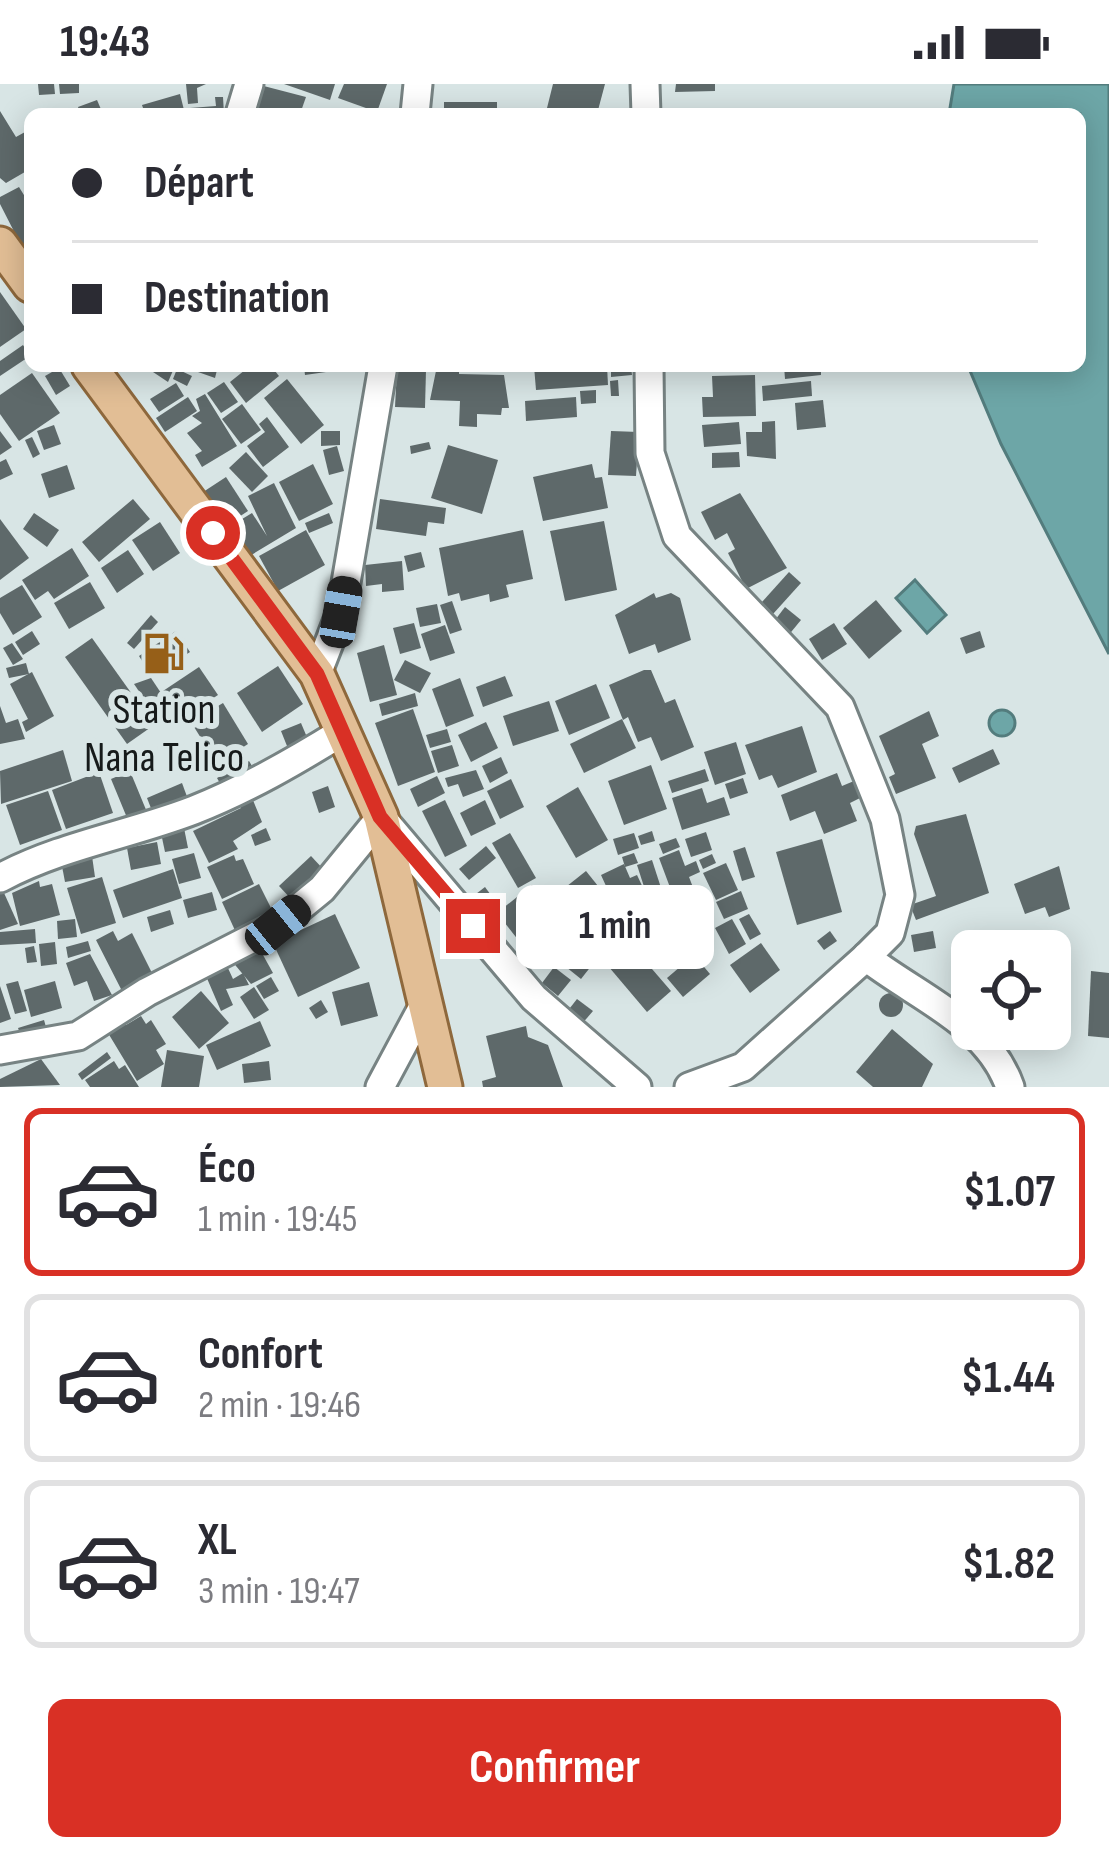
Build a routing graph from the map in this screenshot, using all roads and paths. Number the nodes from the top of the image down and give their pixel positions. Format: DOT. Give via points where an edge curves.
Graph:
graph roads {
  1 [pos="382,372"];
  2 [pos="649,372"];
  3 [pos="107,375"];
  4 [pos="317,674"];
  5 [pos="343,732"];
  6 [pos="380,817"];
  7 [pos="0,878"];
  8 [pos="866,958"];
  9 [pos="425,1003"];
  10 [pos="0,1050"];
  11 [pos="380,1087"];
  12 [pos="445,1087"];
  13 [pos="637,1087"];
  14 [pos="689,1087"];
  15 [pos="1010,1087"];
  1 -- 4 [label="street" via="341,612"];
  2 -- 8 [label="street" via="650,453 677,536 840,707 885,819 900,895 890,933"];
  3 -- 4 [label="main road"];
  4 -- 5 [label="main road"];
  5 -- 6 [label="main road"];
  5 -- 7 [label="street" via="267,779 189,812 50,852"];
  6 -- 9 [label="main road"];
  6 -- 10 [label="street" via="322,890 278,925 78,1036"];
  6 -- 13 [label="street" via="534,998"];
  8 -- 14 [label="street" via="743,1066"];
  8 -- 15 [label="street" via="969,1026 1001,1062"];
  9 -- 11 [label="street"];
  9 -- 12 [label="main road"];
}
